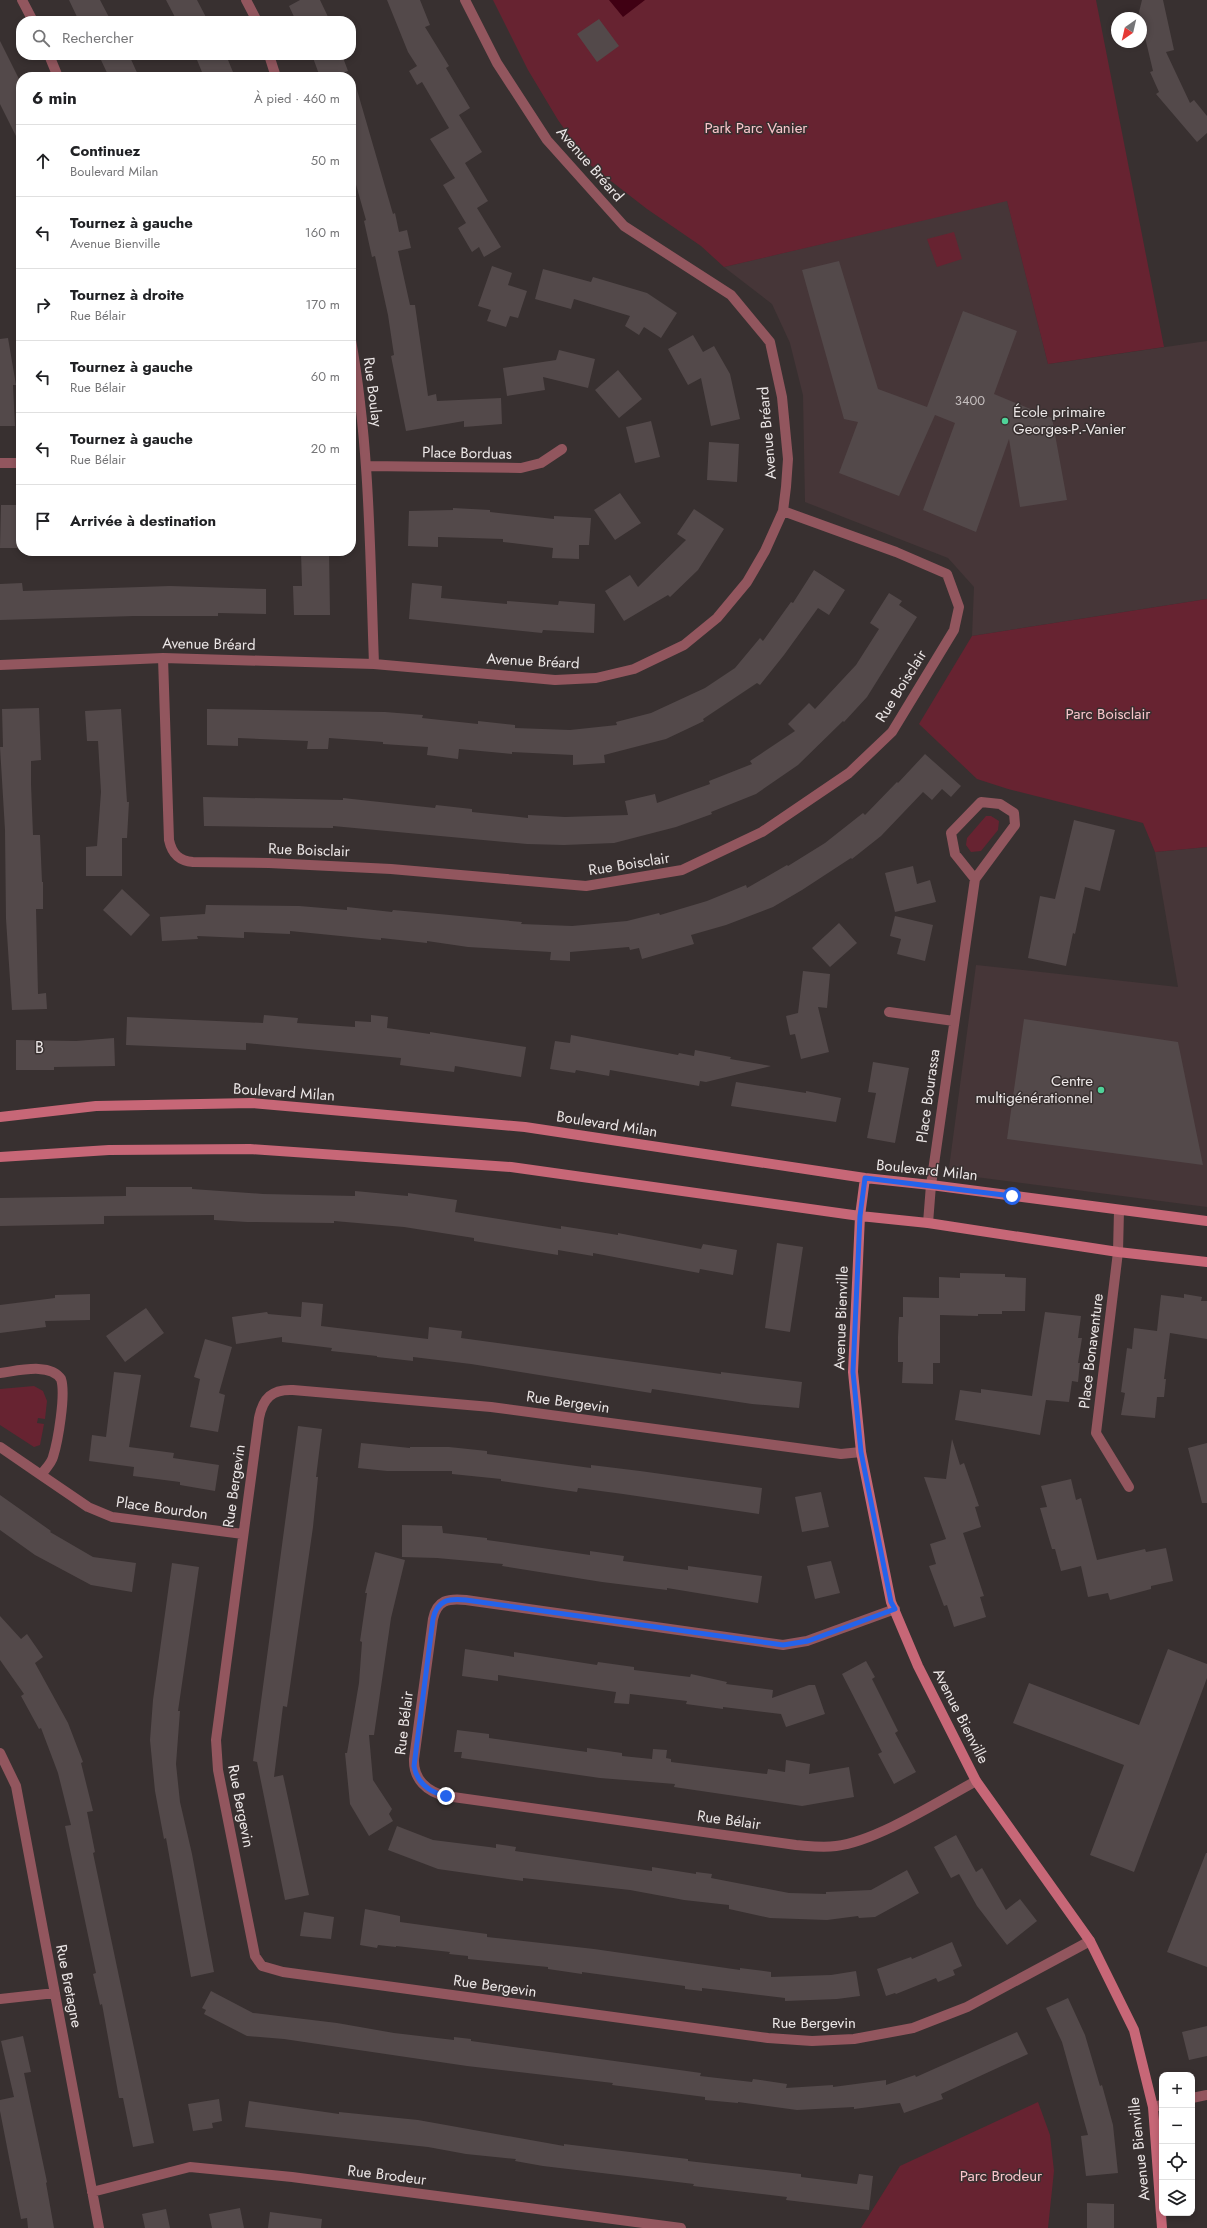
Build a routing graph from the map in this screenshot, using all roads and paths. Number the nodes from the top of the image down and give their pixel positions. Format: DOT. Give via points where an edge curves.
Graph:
graph roads {
  1 [pos="22,0"];
  2 [pos="246,0"];
  3 [pos="465,0"];
  4 [pos="30,16"];
  5 [pos="254,16"];
  6 [pos="51,60"];
  7 [pos="270,60"];
  8 [pos="56,72"];
  9 [pos="274,72"];
  10 [pos="356,368"];
  11 [pos="562,449"];
  12 [pos="16,463"];
  13 [pos="0,464"];
  14 [pos="367,466"];
  15 [pos="783,511"];
  16 [pos="163,658"];
  17 [pos="374,664"];
  18 [pos="0,665"];
  19 [pos="975,879"];
  20 [pos="889,1012"];
  21 [pos="954,1021"];
  22 [pos="0,1117"];
  23 [pos="0,1157"];
  24 [pos="865,1178"];
  25 [pos="931,1185"];
  26 [pos="1119,1210"];
  27 [pos="860,1216"];
  28 [pos="1207,1221"];
  29 [pos="928,1223"];
  30 [pos="1118,1252"];
  31 [pos="1207,1262"];
  32 [pos="0,1373"];
  33 [pos="0,1447"];
  34 [pos="861,1452"];
  35 [pos="41,1475"];
  36 [pos="1129,1487"];
  37 [pos="243,1534"];
  38 [pos="895,1609"];
  39 [pos="0,1753"];
  40 [pos="976,1780"];
  41 [pos="1090,1941"];
  42 [pos="55,1993"];
  43 [pos="0,1999"];
  44 [pos="1207,2095"];
  45 [pos="1195,2097"];
  46 [pos="1157,2106"];
  47 [pos="92,2192"];
  48 [pos="99,2228"];
  49 [pos="681,2228"];
  50 [pos="1162,2228"];
  1 -- 4 [label="street"];
  2 -- 5 [label="street"];
  3 -- 15 [label="street, Avenue Bréard" via="497,63 552,145 624,226 731,295 770,342 782,397 788,459"];
  6 -- 8 [label="street"];
  7 -- 9 [label="street"];
  10 -- 14 [label="street, Rue Boulay"];
  11 -- 14 [label="street, Place Borduas" via="541,463 521,468"];
  12 -- 13 [label="street"];
  14 -- 17 [label="street, Rue Boulay"];
  15 -- 16 [label="street, Rue Boisclair" via="896,552 947,574 959,607 954,630 892,732 849,773 762,832 682,870 586,886 391,869 181,860 172,851 169,840"];
  15 -- 17 [label="street, Avenue Bréard" via="756,567 728,608 684,645 640,667 596,678 555,680"];
  16 -- 17 [label="street, Avenue Bréard"];
  16 -- 18 [label="street, Avenue Bréard"];
  19 -- 19 [label="street, Place Bourassa" via="955,854 951,833 981,802 1000,804 1014,813 1015,825"];
  19 -- 21 [label="street, Place Bourassa"];
  20 -- 21 [label="street"];
  21 -- 25 [label="street, Place Bourassa"];
  22 -- 24 [label="main road, Boulevard Milan" via="96,1106 252,1103 525,1127"];
  23 -- 27 [label="main road" via="109,1150 250,1149 511,1167"];
  24 -- 25 [label="main road, Boulevard Milan"];
  24 -- 27 [label="main road, Avenue Bienville"];
  25 -- 26 [label="main road, Boulevard Milan"];
  25 -- 29 [label="street, Place Bourassa"];
  26 -- 28 [label="main road, Boulevard Milan"];
  26 -- 30 [label="street, Place Bonaventure"];
  27 -- 29 [label="main road"];
  27 -- 34 [label="main road, Avenue Bienville" via="853,1372"];
  29 -- 30 [label="main road"];
  30 -- 31 [label="main road"];
  30 -- 36 [label="street, Place Bonaventure" via="1096,1433"];
  32 -- 35 [label="street" via="45,1370 55,1372 61,1379 62,1400 54,1453"];
  33 -- 35 [label="street, Place Bourdon"];
  34 -- 37 [label="street, Rue Bergevin" via="840,1454 491,1407 293,1390 278,1391 266,1398 260,1410"];
  34 -- 38 [label="main road, Avenue Bienville" via="891,1602"];
  35 -- 37 [label="street, Place Bourdon" via="88,1507 112,1517"];
  37 -- 41 [label="street, Rue Bergevin" via="217,1727 216,1756 252,1945 257,1960 266,1968 768,2038 833,2041 894,2033 938,2020 968,2007"];
  38 -- 40 [label="main road, Avenue Bienville" via="918,1666"];
  38 -- 40 [label="street, Rue Bélair" via="808,1641 783,1645 466,1600 448,1600 438,1606 433,1619 414,1759 415,1772 432,1792 446,1796 822,1847 870,1836"];
  39 -- 42 [label="street, Rue Bretagne" via="16,1786"];
  40 -- 41 [label="main road, Avenue Bienville"];
  41 -- 46 [label="main road, Avenue Bienville" via="1134,2030"];
  42 -- 43 [label="street"];
  42 -- 47 [label="street, Rue Bretagne"];
  44 -- 45 [label="street"];
  46 -- 50 [label="main road, Avenue Bienville"];
  47 -- 48 [label="street, Rue Bretagne"];
  47 -- 49 [label="street, Rue Brodeur" via="190,2167 292,2177"];
}
